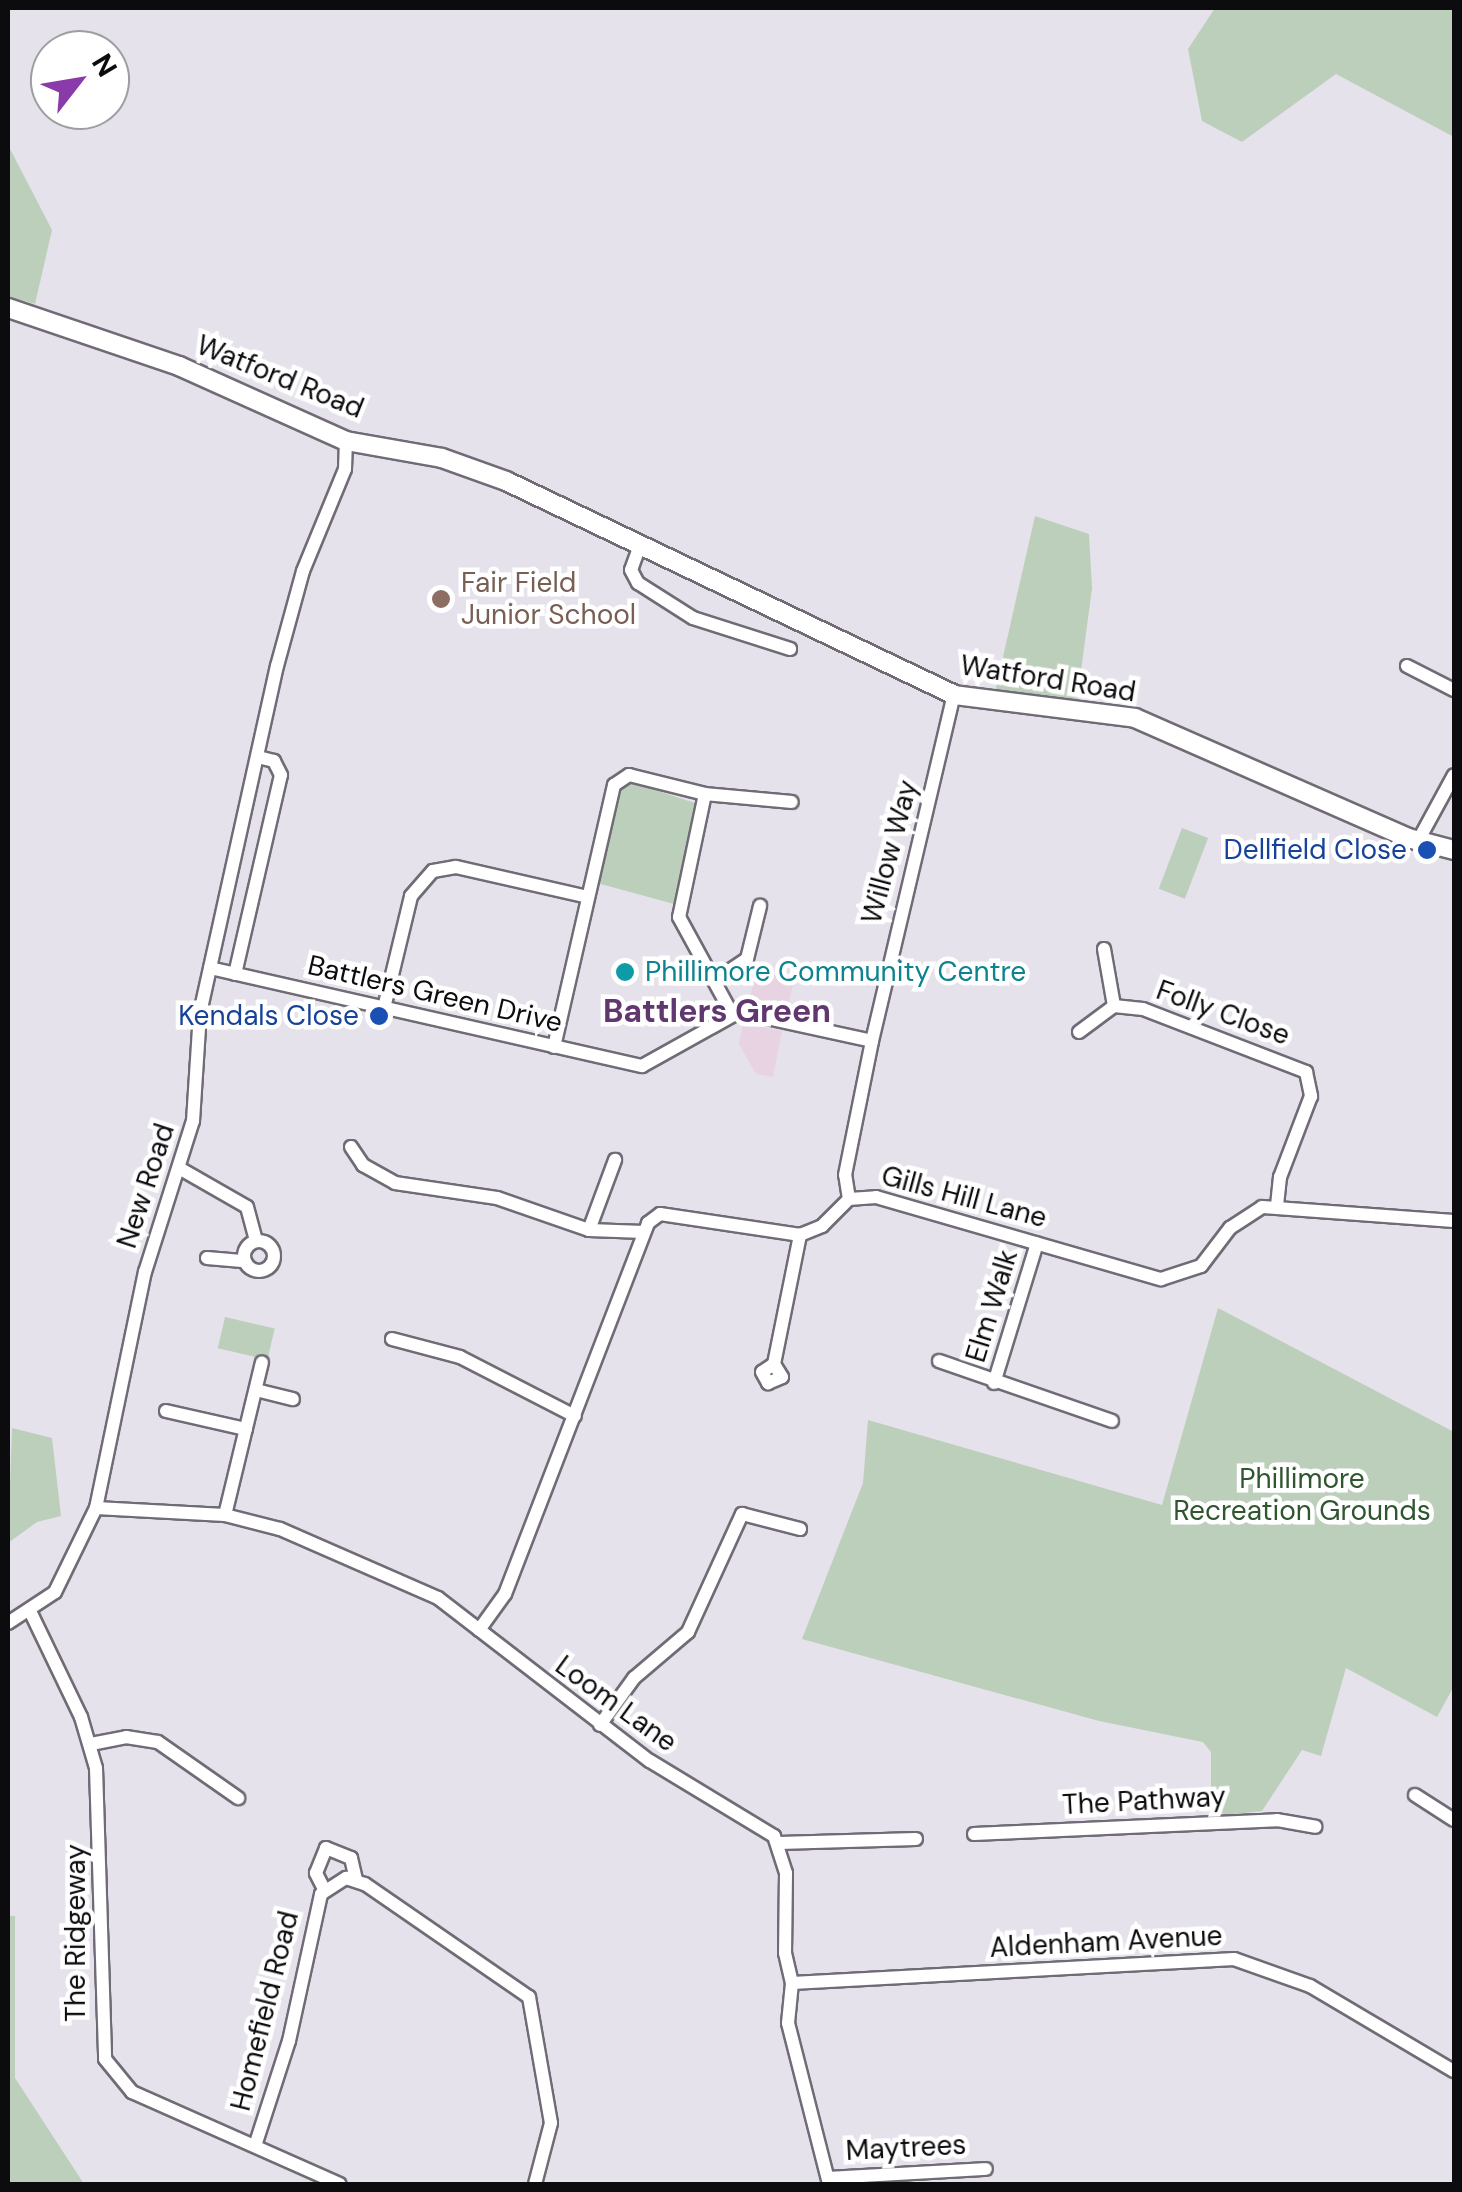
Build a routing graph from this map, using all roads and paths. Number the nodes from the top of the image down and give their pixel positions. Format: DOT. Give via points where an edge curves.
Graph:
graph roads {
  1 [pos="8,308"];
  2 [pos="346,440"];
  3 [pos="639,548"];
  4 [pos="790,648"];
  5 [pos="1408,666"];
  6 [pos="1454,690"];
  7 [pos="954,695"];
  8 [pos="258,757"];
  9 [pos="1454,775"];
  10 [pos="705,794"];
  11 [pos="792,802"];
  12 [pos="1418,841"];
  13 [pos="1454,850"];
  14 [pos="588,898"];
  15 [pos="760,906"];
  16 [pos="1104,949"];
  17 [pos="210,968"];
  18 [pos="235,974"];
  19 [pos="717,979"];
  20 [pos="1114,1006"];
  21 [pos="384,1008"];
  22 [pos="732,1014"];
  23 [pos="1079,1032"];
  24 [pos="872,1041"];
  25 [pos="554,1047"];
  26 [pos="351,1146"];
  27 [pos="615,1160"];
  28 [pos="179,1168"];
  29 [pos="849,1199"];
  30 [pos="1277,1205"];
  31 [pos="1454,1221"];
  32 [pos="589,1230"];
  33 [pos="644,1232"];
  34 [pos="800,1235"];
  35 [pos="256,1241"];
  36 [pos="1037,1243"];
  37 [pos="206,1258"];
  38 [pos="245,1261"];
  39 [pos="392,1339"];
  40 [pos="939,1361"];
  41 [pos="262,1362"];
  42 [pos="774,1364"];
  43 [pos="994,1383"];
  44 [pos="256,1390"];
  45 [pos="293,1399"];
  46 [pos="166,1411"];
  47 [pos="575,1416"];
  48 [pos="1112,1420"];
  49 [pos="246,1428"];
  50 [pos="96,1508"];
  51 [pos="226,1515"];
  52 [pos="800,1529"];
  53 [pos="30,1610"];
  54 [pos="8,1623"];
  55 [pos="478,1630"];
  56 [pos="600,1725"];
  57 [pos="91,1744"];
  58 [pos="1415,1795"];
  59 [pos="238,1798"];
  60 [pos="1454,1820"];
  61 [pos="1315,1828"];
  62 [pos="974,1834"];
  63 [pos="916,1839"];
  64 [pos="780,1843"];
  65 [pos="356,1880"];
  66 [pos="324,1889"];
  67 [pos="792,1983"];
  68 [pos="1454,2071"];
  69 [pos="255,2146"];
  70 [pos="986,2169"];
  71 [pos="830,2181"];
  72 [pos="340,2184"];
  73 [pos="535,2184"];
  1 -- 2 [label="main road, Watford Road" via="179,366"];
  2 -- 3 [label="main road, Watford Road" via="442,458 506,481"];
  2 -- 8 [label="street, New Road" via="345,469 288,620"];
  3 -- 4 [label="street" via="630,570 638,583 693,618"];
  3 -- 7 [label="main road, Watford Road"];
  5 -- 6 [label="street"];
  7 -- 12 [label="main road, Watford Road" via="1135,718"];
  7 -- 24 [label="street, Willow Way"];
  8 -- 17 [label="street, New Road"];
  8 -- 18 [label="street" via="274,761 281,775"];
  9 -- 12 [label="street"];
  10 -- 11 [label="street"];
  10 -- 14 [label="street" via="628,775 618,780"];
  10 -- 19 [label="street" via="679,918"];
  12 -- 13 [label="main road, Watford Road"];
  14 -- 21 [label="street" via="456,867 434,871 411,896"];
  14 -- 25 [label="street"];
  15 -- 19 [label="street" via="748,959"];
  16 -- 20 [label="street, Folly Close"];
  17 -- 18 [label="street, Battlers Green Drive"];
  17 -- 28 [label="street, New Road" via="197,1033 196,1103"];
  18 -- 21 [label="street, Battlers Green Drive"];
  19 -- 22 [label="street"];
  20 -- 23 [label="street, Folly Close"];
  20 -- 30 [label="street, Folly Close" via="1142,1009 1298,1067 1309,1079 1311,1096 1280,1177"];
  21 -- 25 [label="street, Battlers Green Drive"];
  22 -- 24 [label="street"];
  22 -- 25 [label="street, Battlers Green Drive" via="642,1066"];
  24 -- 29 [label="street, Willow Way" via="845,1175"];
  26 -- 32 [label="street" via="363,1165 395,1182 497,1198"];
  27 -- 32 [label="street"];
  28 -- 35 [label="street" via="248,1207"];
  28 -- 50 [label="street, New Road" via="145,1272"];
  29 -- 34 [label="street, Gills Hill Lane" via="822,1226"];
  29 -- 36 [label="street, Gills Hill Lane" via="876,1197"];
  30 -- 31 [label="street"];
  30 -- 36 [label="street, Gills Hill Lane" via="1238,1220 1201,1266 1174,1278 1150,1278"];
  32 -- 33 [label="street"];
  33 -- 34 [label="street" via="653,1217 672,1213"];
  33 -- 47 [label="street"];
  34 -- 42 [label="street"];
  35 -- 38 [label="street" via="245,1250"];
  35 -- 38 [label="street" via="269,1244 273,1262 257,1270"];
  36 -- 43 [label="street, Elm Walk"];
  37 -- 38 [label="street"];
  39 -- 47 [label="street" via="460,1356"];
  40 -- 43 [label="street, Elm Walk"];
  41 -- 44 [label="street"];
  43 -- 48 [label="street, Elm Walk"];
  44 -- 45 [label="street"];
  44 -- 49 [label="street"];
  46 -- 49 [label="street"];
  47 -- 55 [label="street" via="505,1594"];
  49 -- 51 [label="street"];
  50 -- 51 [label="street, Loom Lane"];
  50 -- 53 [label="street, New Road" via="62,1583"];
  51 -- 55 [label="street, Loom Lane" via="280,1528 420,1590"];
  52 -- 56 [label="street" via="742,1514 688,1632 634,1678"];
  53 -- 54 [label="street, New Road"];
  53 -- 57 [label="street, The Ridgeway"];
  55 -- 56 [label="street, Loom Lane"];
  56 -- 64 [label="street, Loom Lane"];
  57 -- 59 [label="street" via="126,1736 158,1742"];
  57 -- 69 [label="street, The Ridgeway" via="102,1821 105,2059 132,2092"];
  58 -- 60 [label="street"];
  61 -- 62 [label="street, The Pathway" via="1277,1820"];
  63 -- 64 [label="street"];
  64 -- 67 [label="street"];
  65 -- 66 [label="street, Homefield Road"];
  65 -- 66 [label="street, Homefield Road" via="355,1864 332,1846 317,1864"];
  65 -- 73 [label="street, Homefield Road" via="530,1997 551,2123"];
  66 -- 69 [label="street, Homefield Road"];
  67 -- 68 [label="street, Aldenham Avenue" via="1234,1959 1310,1986"];
  67 -- 71 [label="street" via="792,2048"];
  69 -- 72 [label="street, The Ridgeway"];
  70 -- 71 [label="street, Maytrees"];
}
